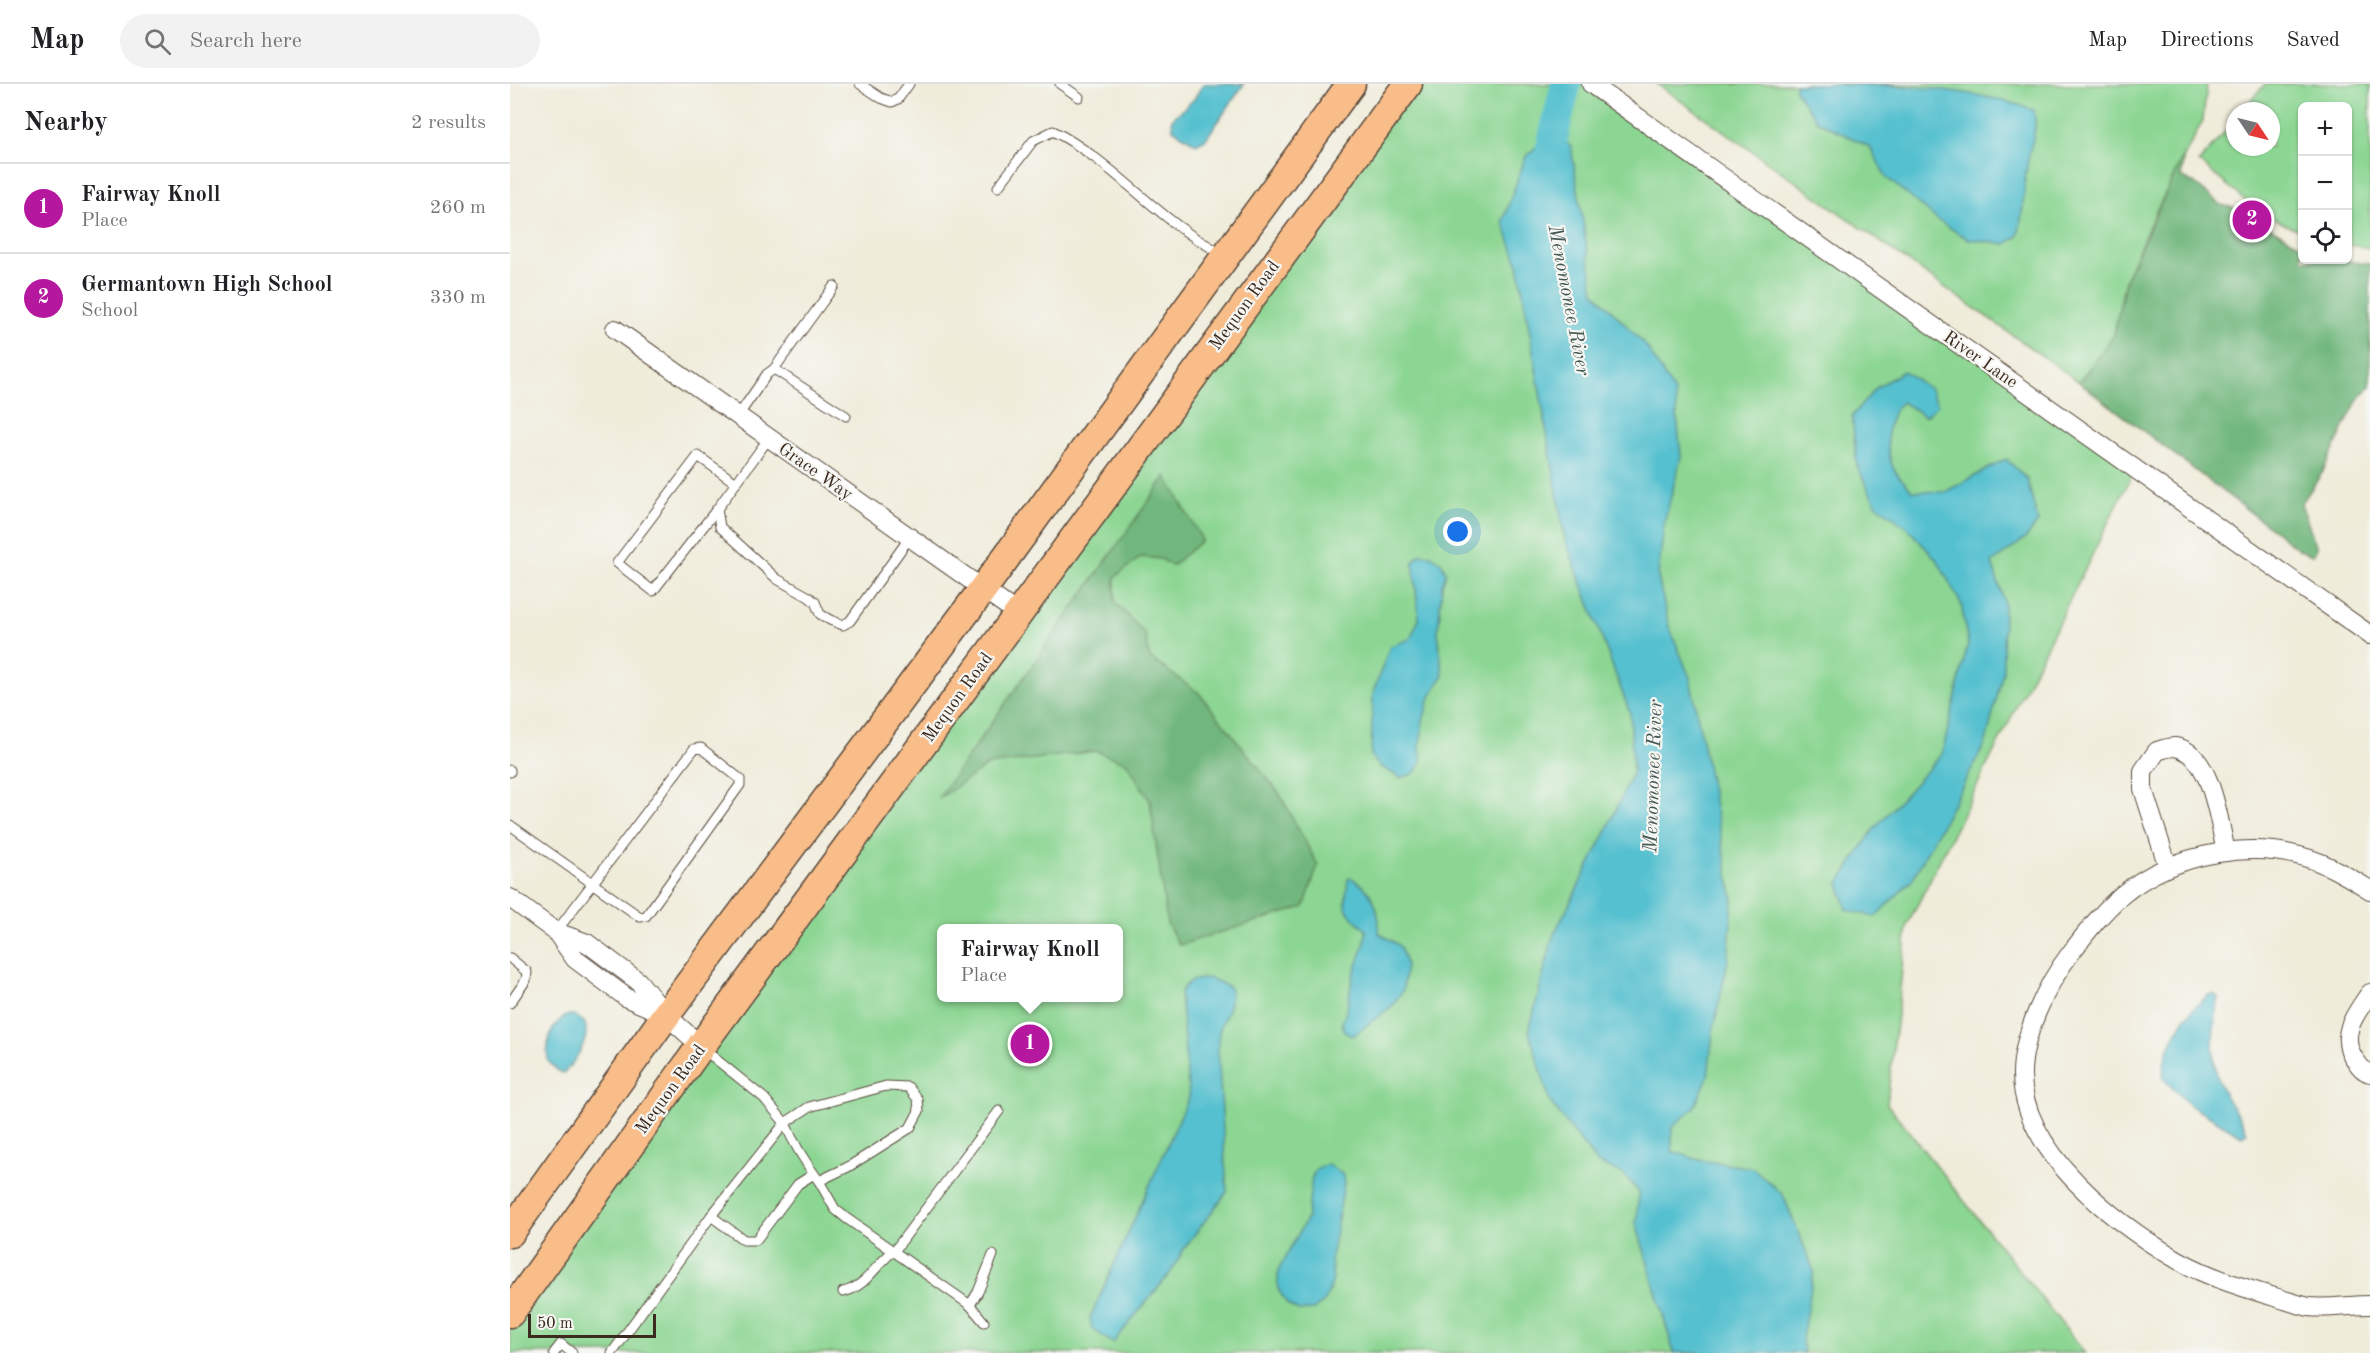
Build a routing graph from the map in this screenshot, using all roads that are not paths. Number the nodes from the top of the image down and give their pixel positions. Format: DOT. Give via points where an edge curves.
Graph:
graph roads {
  1 [pos="860,84"];
  2 [pos="909,84"];
  3 [pos="1060,84"];
  4 [pos="1351,84"];
  5 [pos="1408,84"];
  6 [pos="1591,84"];
  7 [pos="1079,98"];
  8 [pos="998,187"];
  9 [pos="1227,255"];
  10 [pos="1262,280"];
  11 [pos="834,286"];
  12 [pos="615,329"];
  13 [pos="774,369"];
  14 [pos="738,416"];
  15 [pos="846,417"];
  16 [pos="769,438"];
  17 [pos="736,483"];
  18 [pos="717,509"];
  19 [pos="910,537"];
  20 [pos="983,589"];
  21 [pos="1017,613"];
  22 [pos="2370,635"];
  23 [pos="510,825"];
  24 [pos="2226,852"];
  25 [pos="2168,867"];
  26 [pos="593,884"];
  27 [pos="2370,890"];
  28 [pos="510,898"];
  29 [pos="556,932"];
  30 [pos="510,958"];
  31 [pos="2370,993"];
  32 [pos="510,1003"];
  33 [pos="666,1015"];
  34 [pos="701,1046"];
  35 [pos="2370,1073"];
  36 [pos="999,1112"];
  37 [pos="785,1123"];
  38 [pos="816,1177"];
  39 [pos="711,1216"];
  40 [pos="510,1233"];
  41 [pos="895,1250"];
  42 [pos="993,1255"];
  43 [pos="843,1292"];
  44 [pos="970,1305"];
  45 [pos="2370,1305"];
  46 [pos="510,1312"];
  47 [pos="984,1322"];
  48 [pos="554,1353"];
  49 [pos="572,1353"];
  50 [pos="612,1353"];
  1 -- 2 [label="lane" via="892,102"];
  3 -- 7 [label="lane"];
  4 -- 9 [label="main road"];
  5 -- 10 [label="main road, Mequon Road"];
  6 -- 22 [label="street, River Lane"];
  8 -- 9 [label="lane" via="1033,141 1053,131 1203,245"];
  9 -- 10 [label="main road"];
  9 -- 20 [label="main road"];
  10 -- 21 [label="main road, Mequon Road"];
  11 -- 13 [label="lane"];
  12 -- 14 [label="street, Grace Way"];
  13 -- 14 [label="lane"];
  13 -- 15 [label="lane"];
  14 -- 16 [label="street, Grace Way"];
  16 -- 17 [label="lane"];
  16 -- 19 [label="street, Grace Way"];
  17 -- 18 [label="lane"];
  17 -- 18 [label="lane" via="698,456 617,563 653,591"];
  18 -- 19 [label="lane" via="720,527 777,579 809,597 820,614 837,624 850,621"];
  19 -- 20 [label="street, Grace Way"];
  20 -- 21 [label="street, Grace Way"];
  20 -- 33 [label="main road"];
  21 -- 34 [label="main road, Mequon Road"];
  23 -- 26 [label="lane"];
  24 -- 25 [label="street"];
  24 -- 25 [label="street" via="2210,783 2201,764 2187,751 2174,747 2157,751 2143,771 2143,789"];
  24 -- 27 [label="street" via="2272,852 2321,862"];
  25 -- 45 [label="street" via="2123,894 2097,919 2046,990 2022,1073 2025,1097 2042,1140 2079,1183 2115,1216 2179,1260 2239,1287 2310,1307"];
  26 -- 26 [label="lane" via="640,917 646,916 740,785 740,778 701,748 694,749"];
  26 -- 29 [label="lane"];
  28 -- 29 [label="street"];
  29 -- 33 [label="street" via="583,966 627,998"];
  30 -- 32 [label="lane" via="526,972 526,980"];
  31 -- 35 [label="street" via="2347,1030 2349,1053"];
  33 -- 34 [label="street"];
  33 -- 40 [label="main road"];
  34 -- 37 [label="lane" via="764,1098"];
  34 -- 46 [label="main road, Mequon Road"];
  36 -- 41 [label="lane"];
  37 -- 38 [label="lane" via="796,1149"];
  37 -- 38 [label="lane" via="809,1107 886,1086 908,1087 918,1099 920,1111 910,1128 848,1167"];
  37 -- 39 [label="lane"];
  38 -- 39 [label="lane" via="798,1185 756,1240 744,1240"];
  38 -- 41 [label="lane" via="836,1209"];
  39 -- 50 [label="lane"];
  41 -- 43 [label="lane" via="882,1258 860,1285"];
  41 -- 44 [label="lane"];
  42 -- 44 [label="lane"];
  44 -- 47 [label="lane"];
  48 -- 49 [label="lane" via="561,1344"];
}
